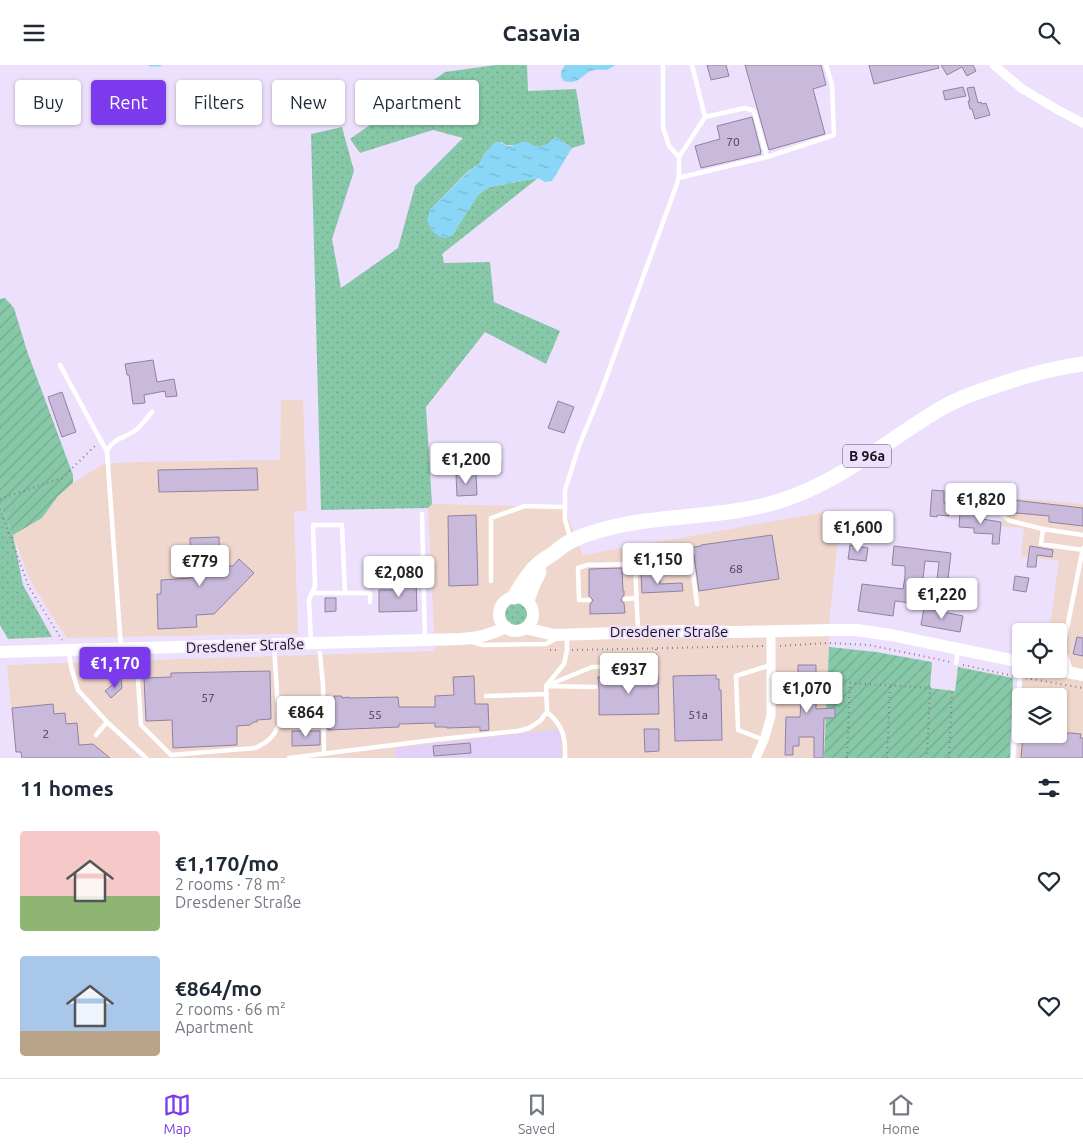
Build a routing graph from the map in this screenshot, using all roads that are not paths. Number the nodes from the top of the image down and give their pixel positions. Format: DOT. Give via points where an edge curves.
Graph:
graph roads {
  1 [pos="663,65"];
  2 [pos="692,65"];
  3 [pos="826,65"];
  4 [pos="994,65"];
  5 [pos="705,117"];
  6 [pos="1083,123"];
  7 [pos="679,157"];
  8 [pos="767,157"];
  9 [pos="678,178"];
  10 [pos="1083,364"];
  11 [pos="60,365"];
  12 [pos="152,412"];
  13 [pos="107,451"];
  14 [pos="564,507"];
  15 [pos="953,507"];
  16 [pos="422,514"];
  17 [pos="1042,529"];
  18 [pos="1083,535"];
  19 [pos="572,541"];
  20 [pos="1083,549"];
  21 [pos="691,558"];
  22 [pos="491,581"];
  23 [pos="312,593"];
  24 [pos="345,593"];
  25 [pos="636,598"];
  26 [pos="521,599"];
  27 [pos="625,599"];
  28 [pos="589,600"];
  29 [pos="370,602"];
  30 [pos="697,603"];
  31 [pos="503,622"];
  32 [pos="529,623"];
  33 [pos="1067,628"];
  34 [pos="771,631"];
  35 [pos="638,632"];
  36 [pos="567,633"];
  37 [pos="461,639"];
  38 [pos="425,641"];
  39 [pos="273,645"];
  40 [pos="316,648"];
  41 [pos="121,649"];
  42 [pos="136,649"];
  43 [pos="958,649"];
  44 [pos="69,651"];
  45 [pos="0,652"];
  46 [pos="1067,658"];
  47 [pos="1012,661"];
  48 [pos="956,663"];
  49 [pos="771,665"];
  50 [pos="654,666"];
  51 [pos="1077,674"];
  52 [pos="1019,678"];
  53 [pos="546,686"];
  54 [pos="595,687"];
  55 [pos="546,694"];
  56 [pos="486,695"];
  57 [pos="547,712"];
  58 [pos="323,720"];
  59 [pos="107,722"];
  60 [pos="292,722"];
  61 [pos="96,735"];
  62 [pos="764,740"];
  63 [pos="324,753"];
  64 [pos="146,758"];
  65 [pos="289,758"];
  66 [pos="565,758"];
  67 [pos="756,758"];
  68 [pos="1012,758"];
  1 -- 7 [label="lane" via="663,127 669,146"];
  2 -- 5 [label="lane"];
  3 -- 8 [label="lane" via="832,85 834,135"];
  4 -- 6 [label="street" via="1021,88"];
  5 -- 7 [label="lane"];
  5 -- 8 [label="lane" via="746,109 754,111"];
  7 -- 9 [label="lane"];
  8 -- 9 [label="lane"];
  9 -- 14 [label="lane" via="579,446 565,490"];
  10 -- 19 [label="main road, B 96a" via="1028,375 968,395 935,412 816,487 793,497 742,511 643,521 603,529"];
  11 -- 13 [label="lane"];
  12 -- 13 [label="lane" via="137,429 116,440"];
  13 -- 41 [label="lane"];
  14 -- 19 [label="lane"];
  14 -- 22 [label="lane" via="525,506 491,518"];
  15 -- 17 [label="lane" via="998,511 1012,521"];
  16 -- 38 [label="lane"];
  17 -- 18 [label="lane"];
  17 -- 20 [label="lane" via="1042,544"];
  19 -- 26 [label="main road, B 96a" via="551,555"];
  20 -- 33 [label="lane"];
  21 -- 30 [label="lane"];
  23 -- 24 [label="lane"];
  23 -- 24 [label="lane" via="315,586 313,525 342,525"];
  23 -- 40 [label="lane" via="309,600"];
  24 -- 29 [label="lane" via="370,593"];
  25 -- 27 [label="lane"];
  25 -- 28 [label="lane" via="635,564 587,565 578,568 579,600"];
  25 -- 35 [label="lane"];
  26 -- 31 [label="main road" via="508,599 503,603 500,610"];
  26 -- 32 [label="main road" via="533,609"];
  31 -- 32 [label="main road, Dresdener Straße" via="515,631"];
  31 -- 37 [label="main road, Dresdener Straße"];
  32 -- 36 [label="main road, Dresdener Straße" via="547,634"];
  34 -- 35 [label="main road, Dresdener Straße"];
  34 -- 43 [label="main road, Dresdener Straße" via="856,631"];
  34 -- 49 [label="street"];
  35 -- 36 [label="main road, Dresdener Straße"];
  36 -- 37 [label="lane" via="546,644 483,645"];
  36 -- 53 [label="lane" via="564,664"];
  37 -- 38 [label="main road, Dresdener Straße"];
  38 -- 40 [label="main road, Dresdener Straße"];
  39 -- 40 [label="main road, Dresdener Straße"];
  39 -- 42 [label="main road, Dresdener Straße"];
  39 -- 42 [label="lane" via="279,724 266,743 255,748 172,755 141,725"];
  40 -- 58 [label="lane" via="325,686"];
  41 -- 42 [label="main road, Dresdener Straße"];
  41 -- 44 [label="main road, Dresdener Straße"];
  43 -- 47 [label="main road, Dresdener Straße"];
  43 -- 48 [label="lane"];
  44 -- 45 [label="main road, Dresdener Straße"];
  44 -- 59 [label="lane" via="78,690"];
  46 -- 51 [label="lane"];
  49 -- 62 [label="street" via="771,716"];
  49 -- 62 [label="lane" via="736,676 738,730"];
  50 -- 53 [label="lane" via="592,667"];
  52 -- 68 [label="lane"];
  53 -- 54 [label="lane"];
  53 -- 55 [label="lane"];
  55 -- 56 [label="lane"];
  55 -- 57 [label="lane"];
  57 -- 63 [label="lane" via="540,721 518,731"];
  57 -- 66 [label="lane" via="562,731"];
  58 -- 60 [label="lane"];
  58 -- 63 [label="lane"];
  59 -- 61 [label="lane"];
  59 -- 64 [label="lane"];
  62 -- 67 [label="street"];
  63 -- 65 [label="lane"];
}
